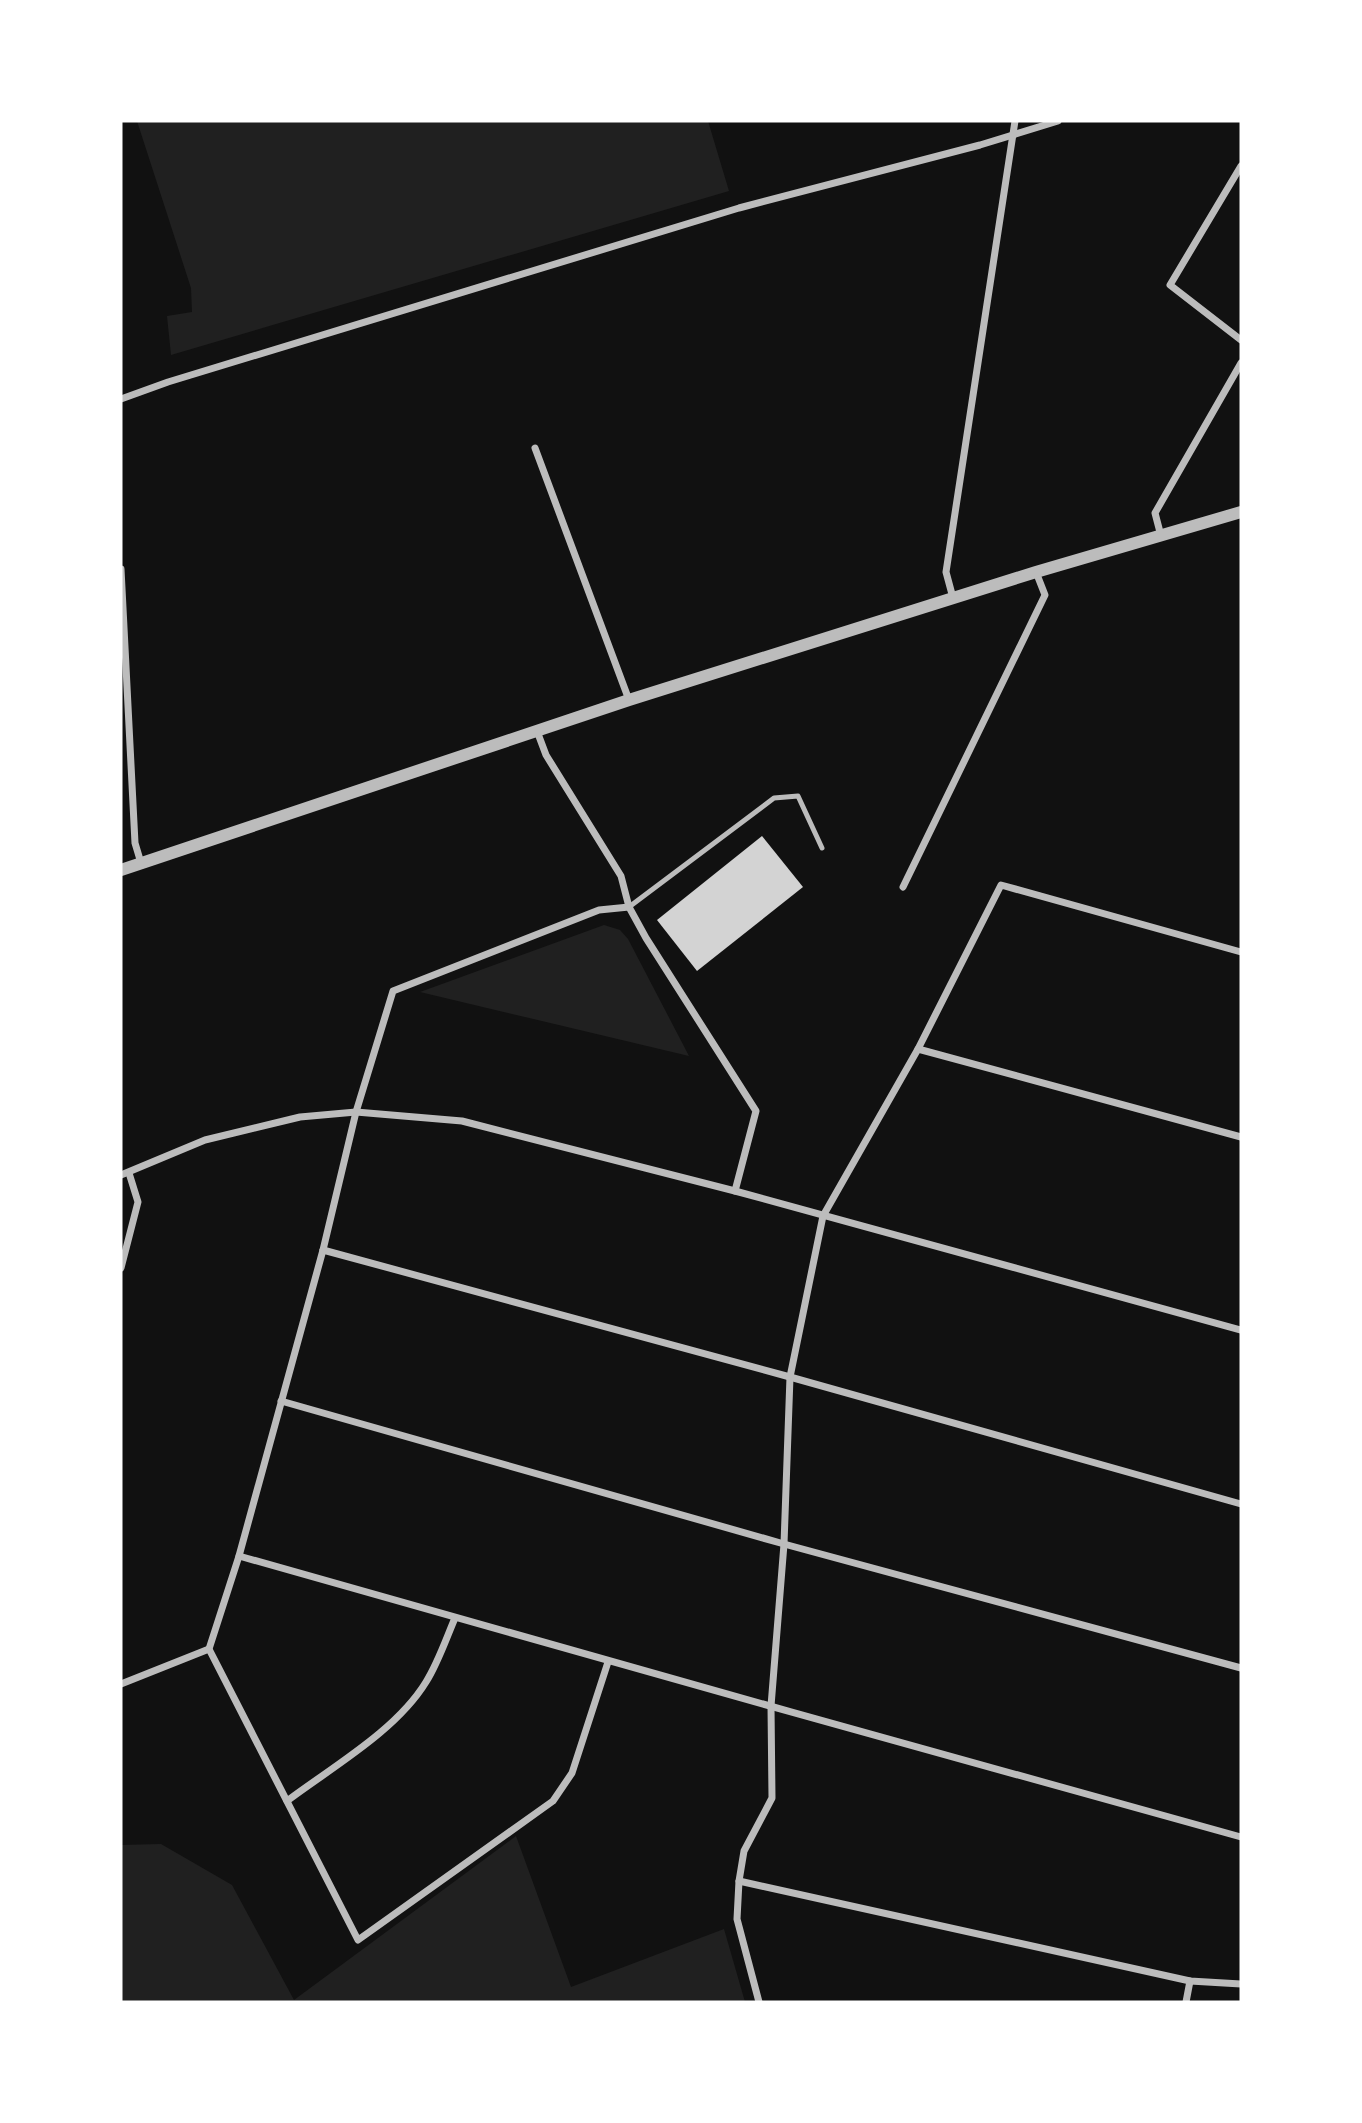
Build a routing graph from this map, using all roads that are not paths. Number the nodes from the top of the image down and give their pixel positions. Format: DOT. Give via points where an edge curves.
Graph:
graph roads {
  1 [pos="1015,121"];
  2 [pos="1058,121"];
  3 [pos="1012,136"];
  4 [pos="1241,166"];
  5 [pos="1241,340"];
  6 [pos="1241,363"];
  7 [pos="121,399"];
  8 [pos="535,447"];
  9 [pos="1241,512"];
  10 [pos="1161,536"];
  11 [pos="121,569"];
  12 [pos="1036,572"];
  13 [pos="953,598"];
  14 [pos="629,700"];
  15 [pos="537,731"];
  16 [pos="822,848"];
  17 [pos="141,863"];
  18 [pos="121,870"];
  19 [pos="903,887"];
  20 [pos="629,907"];
  21 [pos="1241,952"];
  22 [pos="918,1049"];
  23 [pos="356,1112"];
  24 [pos="1241,1137"];
  25 [pos="125,1174"];
  26 [pos="735,1191"];
  27 [pos="822,1216"];
  28 [pos="323,1250"];
  29 [pos="121,1268"];
  30 [pos="1241,1330"];
  31 [pos="790,1377"];
  32 [pos="281,1401"];
  33 [pos="1241,1504"];
  34 [pos="784,1544"];
  35 [pos="239,1556"];
  36 [pos="455,1618"];
  37 [pos="209,1649"];
  38 [pos="608,1662"];
  39 [pos="1241,1668"];
  40 [pos="121,1684"];
  41 [pos="771,1706"];
  42 [pos="287,1801"];
  43 [pos="1241,1838"];
  44 [pos="739,1881"];
  45 [pos="1190,1981"];
  46 [pos="1241,1984"];
  47 [pos="759,2002"];
  48 [pos="1186,2002"];
  1 -- 3 [label="street"];
  2 -- 3 [label="street"];
  3 -- 7 [label="street" via="739,208"];
  3 -- 13 [label="street" via="946,572"];
  4 -- 5 [label="street" via="1170,285"];
  6 -- 10 [label="street" via="1155,513"];
  8 -- 14 [label="street"];
  9 -- 10 [label="street"];
  10 -- 12 [label="street"];
  11 -- 17 [label="street" via="135,843"];
  12 -- 13 [label="street"];
  12 -- 19 [label="street" via="1045,594"];
  13 -- 14 [label="street"];
  14 -- 15 [label="street"];
  15 -- 17 [label="street"];
  15 -- 20 [label="street" via="546,755 621,876"];
  16 -- 20 [label="lane" via="798,796 774,798"];
  17 -- 18 [label="street"];
  20 -- 23 [label="street" via="599,910 393,991"];
  20 -- 26 [label="street" via="756,1111"];
  21 -- 22 [label="street" via="1001,885"];
  22 -- 24 [label="street"];
  22 -- 27 [label="street"];
  23 -- 25 [label="street" via="300,1117 205,1140"];
  23 -- 26 [label="street" via="462,1121"];
  23 -- 28 [label="street"];
  25 -- 29 [label="street" via="138,1202"];
  26 -- 27 [label="street"];
  27 -- 30 [label="street"];
  27 -- 31 [label="street"];
  28 -- 31 [label="street"];
  28 -- 32 [label="street"];
  31 -- 33 [label="street"];
  31 -- 34 [label="street"];
  32 -- 34 [label="street"];
  32 -- 35 [label="street"];
  34 -- 39 [label="street"];
  34 -- 41 [label="street"];
  35 -- 36 [label="street"];
  35 -- 37 [label="street"];
  36 -- 38 [label="street"];
  36 -- 42 [label="street" via="426,1682 408,1706 384,1730"];
  37 -- 40 [label="street"];
  37 -- 42 [label="street"];
  38 -- 41 [label="street"];
  38 -- 42 [label="street" via="572,1773 553,1801 358,1940"];
  41 -- 43 [label="street"];
  41 -- 44 [label="street" via="772,1798 744,1851"];
  44 -- 45 [label="street"];
  44 -- 47 [label="street" via="737,1919"];
  45 -- 46 [label="street"];
  45 -- 48 [label="street"];
}
